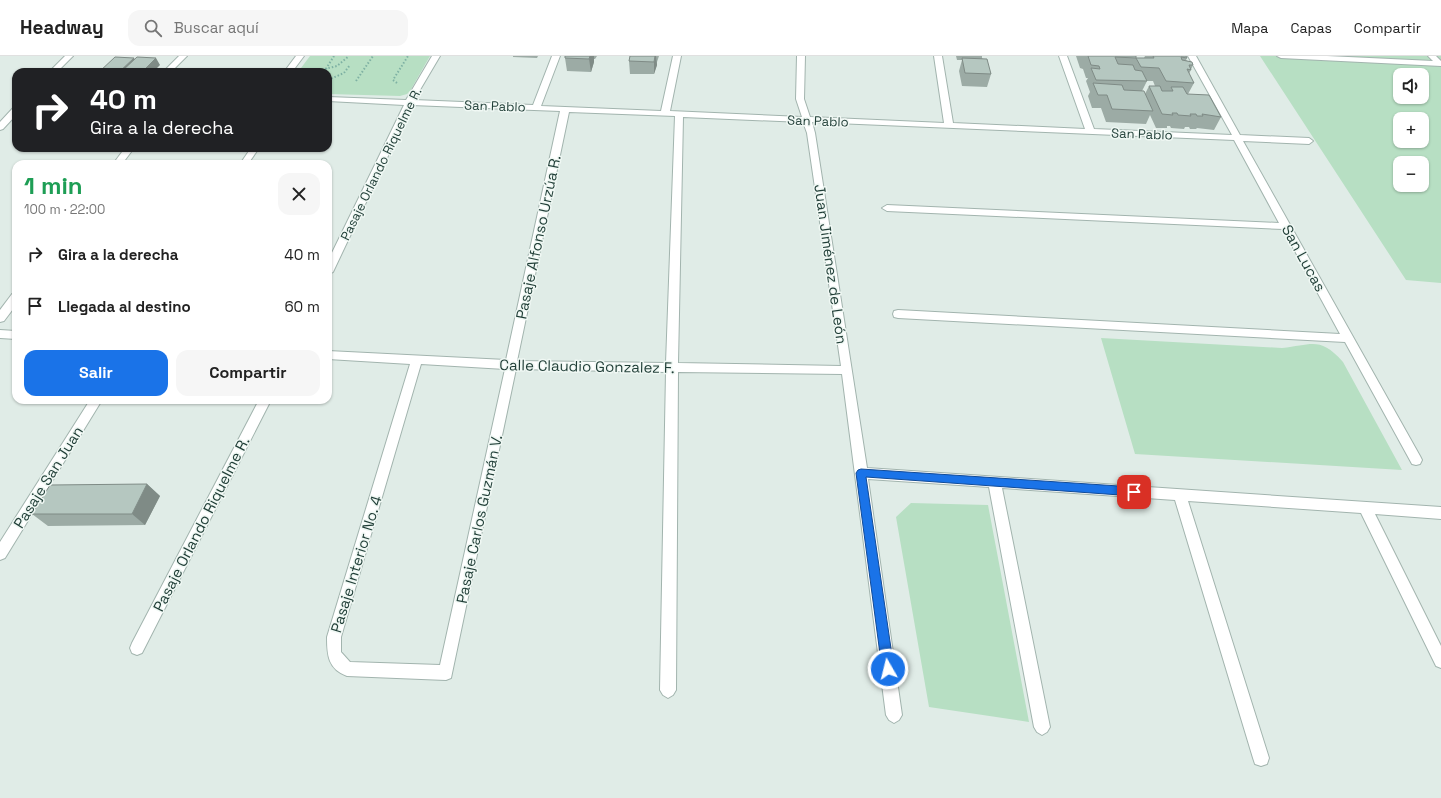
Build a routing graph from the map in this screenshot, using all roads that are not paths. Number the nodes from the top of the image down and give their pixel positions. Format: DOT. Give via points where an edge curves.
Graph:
graph roads {
  1 [pos="69,56"];
  2 [pos="183,56"];
  3 [pos="300,56"];
  4 [pos="436,56"];
  5 [pos="556,56"];
  6 [pos="677,56"];
  7 [pos="801,56"];
  8 [pos="938,56"];
  9 [pos="1063,56"];
  10 [pos="1192,56"];
  11 [pos="1281,56"];
  12 [pos="1432,56"];
  13 [pos="57,68"];
  14 [pos="171,68"];
  15 [pos="291,68"];
  16 [pos="332,99"];
  17 [pos="409,102"];
  18 [pos="536,108"];
  19 [pos="565,109"];
  20 [pos="665,113"];
  21 [pos="12,114"];
  22 [pos="679,114"];
  23 [pos="807,120"];
  24 [pos="950,126"];
  25 [pos="0,127"];
  26 [pos="1090,132"];
  27 [pos="1238,138"];
  28 [pos="1309,141"];
  29 [pos="127,152"];
  30 [pos="120,160"];
  31 [pos="887,208"];
  32 [pos="1287,226"];
  33 [pos="332,264"];
  34 [pos="12,302"];
  35 [pos="898,314"];
  36 [pos="0,318"];
  37 [pos="0,334"];
  38 [pos="12,335"];
  39 [pos="1349,338"];
  40 [pos="332,355"];
  41 [pos="417,360"];
  42 [pos="512,365"];
  43 [pos="672,367"];
  44 [pos="847,370"];
  45 [pos="94,404"];
  46 [pos="263,404"];
  47 [pos="1416,460"];
  48 [pos="861,473"];
  49 [pos="994,482"];
  50 [pos="1180,495"];
  51 [pos="1365,508"];
  52 [pos="1441,513"];
  53 [pos="0,554"];
  54 [pos="137,648"];
  55 [pos="1441,661"];
  56 [pos="446,673"];
  57 [pos="668,690"];
  58 [pos="894,714"];
  59 [pos="1042,727"];
  60 [pos="1261,758"];
  1 -- 13 [label="street"];
  2 -- 14 [label="street"];
  3 -- 15 [label="street"];
  4 -- 17 [label="street, Pasaje Orlando Riquelme R."];
  5 -- 18 [label="street"];
  6 -- 20 [label="street"];
  7 -- 23 [label="street, Juan Jiménez de León" via="800,99"];
  8 -- 24 [label="street"];
  9 -- 26 [label="street"];
  10 -- 27 [label="street, San Lucas"];
  11 -- 12 [label="street" via="1439,64"];
  16 -- 17 [label="street, San Pablo"];
  17 -- 18 [label="street, San Pablo"];
  17 -- 33 [label="street, Pasaje Orlando Riquelme R."];
  18 -- 19 [label="street, San Pablo"];
  19 -- 20 [label="street, San Pablo"];
  19 -- 42 [label="street, Pasaje Alfonso Urzúa R."];
  20 -- 22 [label="street, San Pablo"];
  21 -- 25 [label="street"];
  22 -- 23 [label="street, San Pablo"];
  22 -- 43 [label="street"];
  23 -- 24 [label="street, San Pablo"];
  23 -- 44 [label="street, Juan Jiménez de León" via="812,134"];
  24 -- 26 [label="street, San Pablo"];
  26 -- 27 [label="street, San Pablo"];
  27 -- 28 [label="street, San Pablo"];
  27 -- 32 [label="street, San Lucas"];
  29 -- 30 [label="street"];
  31 -- 32 [label="street"];
  32 -- 39 [label="street, San Lucas"];
  34 -- 36 [label="street"];
  35 -- 39 [label="street"];
  37 -- 38 [label="street"];
  39 -- 47 [label="street, San Lucas"];
  40 -- 41 [label="street, Calle Claudio Gonzalez F."];
  41 -- 42 [label="street, Calle Claudio Gonzalez F."];
  41 -- 56 [label="street, Pasaje Interior No. 4" via="334,637 334,655 347,669"];
  42 -- 43 [label="street, Calle Claudio Gonzalez F."];
  42 -- 56 [label="street, Pasaje Carlos Guzmán V."];
  43 -- 44 [label="street, Calle Claudio Gonzalez F."];
  43 -- 57 [label="street"];
  44 -- 48 [label="street, Juan Jiménez de León"];
  45 -- 53 [label="street, Pasaje San Juan"];
  46 -- 54 [label="street, Pasaje Orlando Riquelme R."];
  48 -- 49 [label="street"];
  48 -- 58 [label="street, Juan Jiménez de León"];
  49 -- 50 [label="street"];
  49 -- 59 [label="street"];
  50 -- 51 [label="street"];
  50 -- 60 [label="street"];
  51 -- 52 [label="street"];
  51 -- 55 [label="street"];
}
